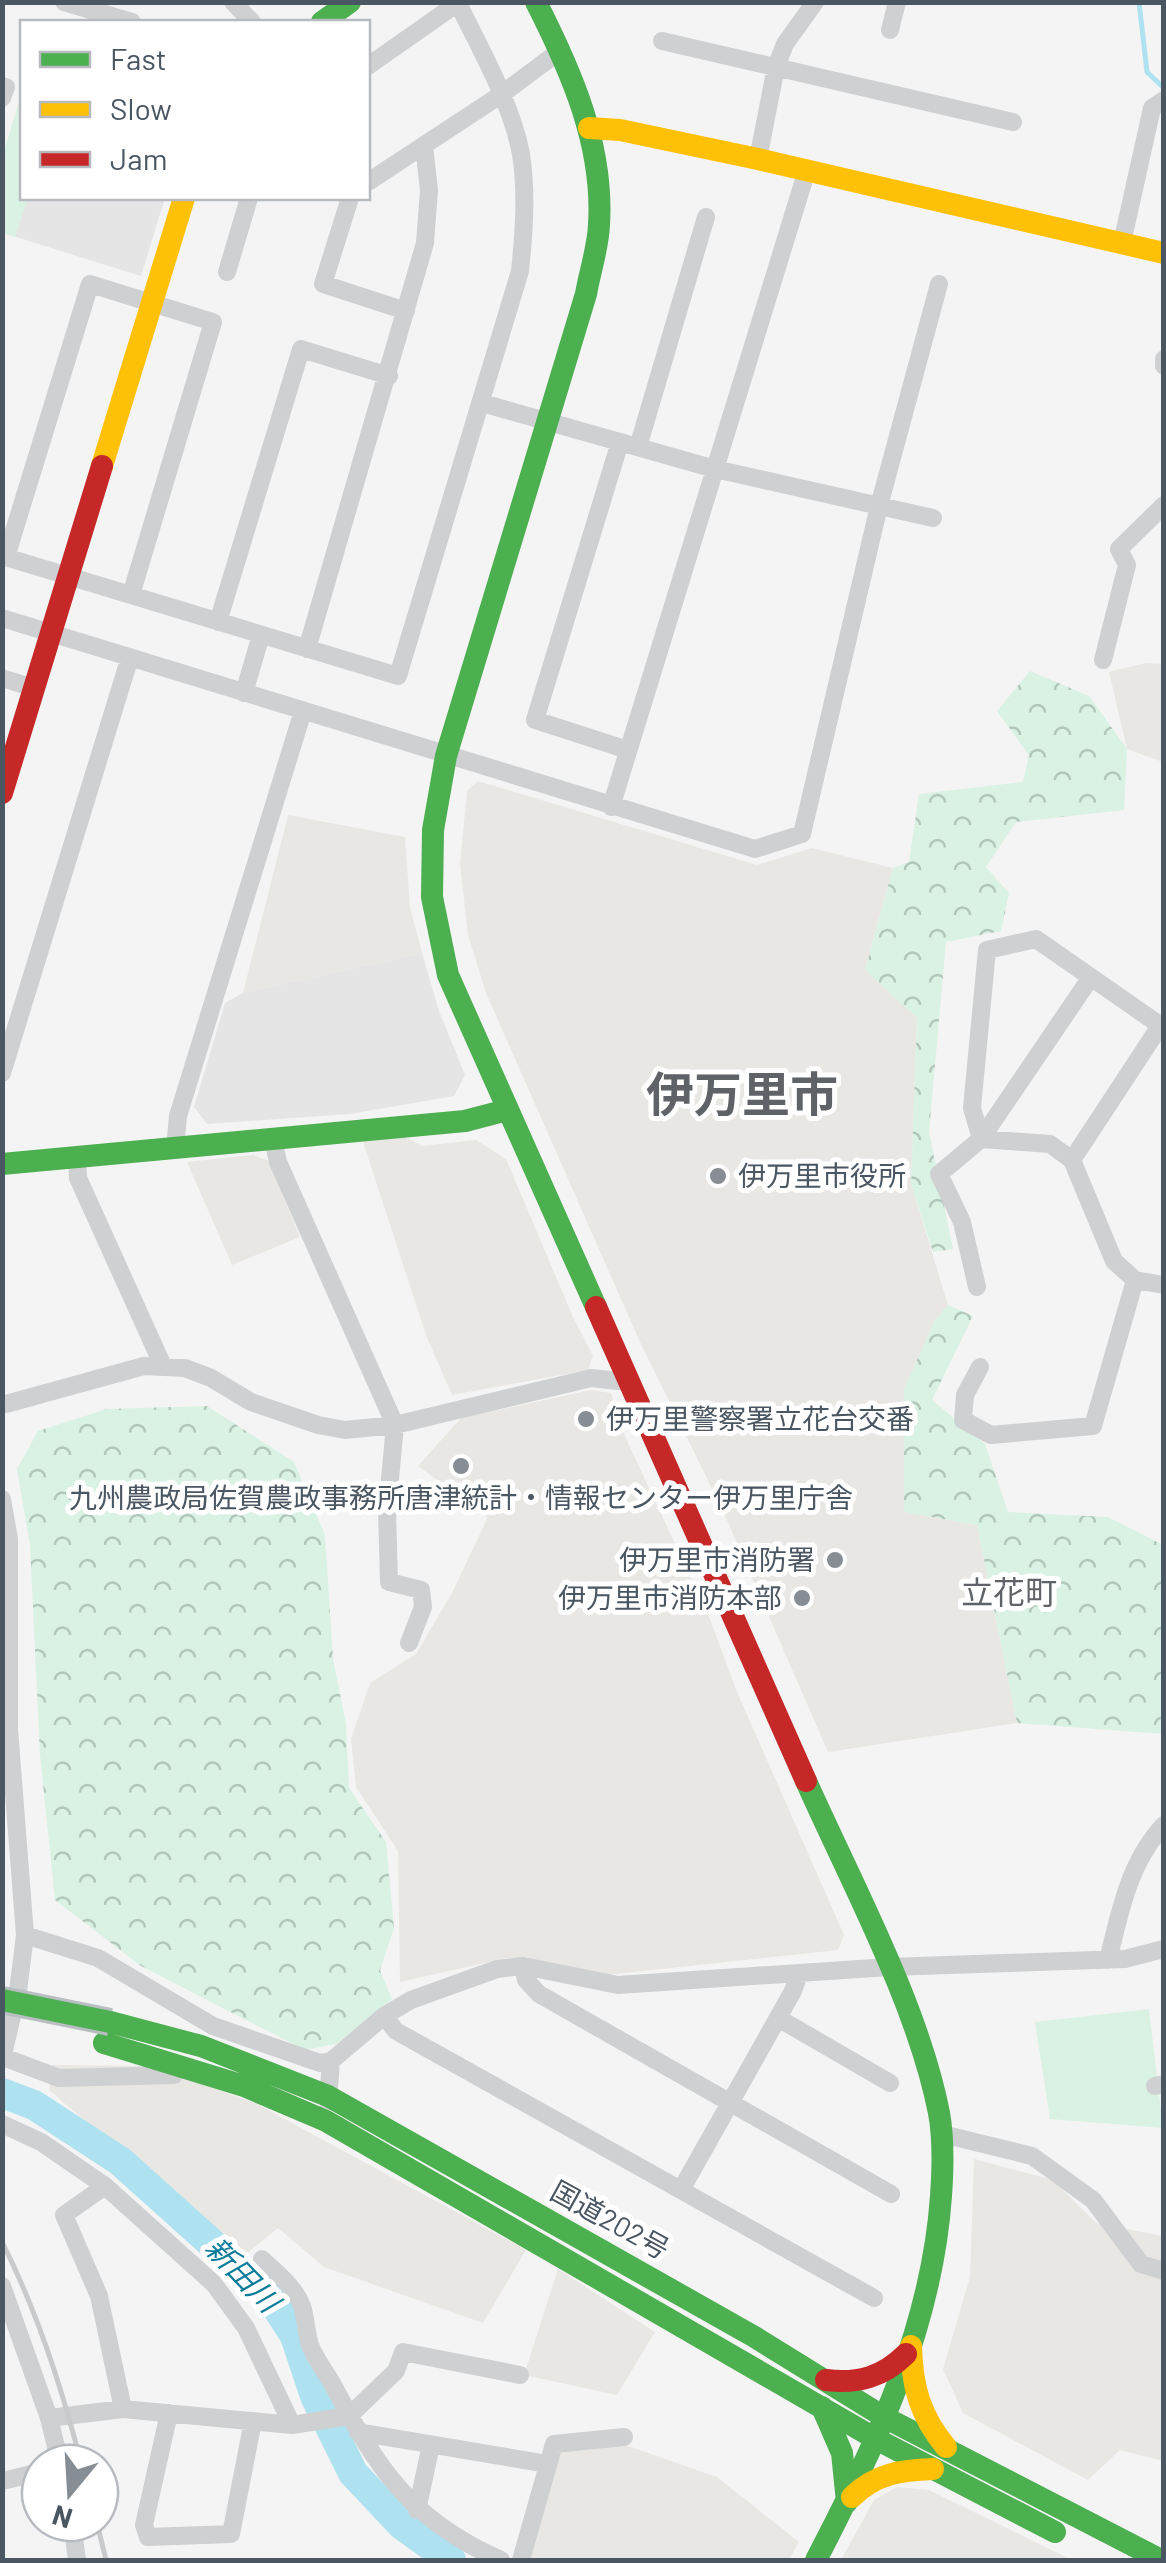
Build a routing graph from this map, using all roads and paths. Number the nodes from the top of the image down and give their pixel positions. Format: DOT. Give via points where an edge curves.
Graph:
graph roads {
  1 [pos="64,2"];
  2 [pos="350,2"];
  3 [pos="536,2"];
  4 [pos="815,2"];
  5 [pos="896,2"];
  6 [pos="126,20"];
  7 [pos="325,20"];
  8 [pos="890,30"];
  9 [pos="662,40"];
  10 [pos="561,50"];
  11 [pos="370,65"];
  12 [pos="776,67"];
  13 [pos="2,86"];
  14 [pos="502,94"];
  15 [pos="2,98"];
  16 [pos="1164,100"];
  17 [pos="1013,122"];
  18 [pos="589,128"];
  19 [pos="424,146"];
  20 [pos="758,159"];
  21 [pos="807,170"];
  22 [pos="370,181"];
  23 [pos="183,200"];
  24 [pos="248,200"];
  25 [pos="349,200"];
  26 [pos="706,217"];
  27 [pos="1122,244"];
  28 [pos="1164,253"];
  29 [pos="227,272"];
  30 [pos="938,284"];
  31 [pos="152,303"];
  32 [pos="406,311"];
  33 [pos="389,376"];
  34 [pos="482,403"];
  35 [pos="547,422"];
  36 [pos="629,445"];
  37 [pos="714,468"];
  38 [pos="1164,504"];
  39 [pos="879,506"];
  40 [pos="933,518"];
  41 [pos="4,557"];
  42 [pos="68,576"];
  43 [pos="131,595"];
  44 [pos="2,618"];
  45 [pos="218,622"];
  46 [pos="51,633"];
  47 [pos="261,635"];
  48 [pos="307,648"];
  49 [pos="130,658"];
  50 [pos="1102,660"];
  51 [pos="2,678"];
  52 [pos="34,688"];
  53 [pos="244,693"];
  54 [pos="303,712"];
  55 [pos="628,750"];
  56 [pos="446,756"];
  57 [pos="2,793"];
  58 [pos="610,807"];
  59 [pos="1090,978"];
  60 [pos="1162,1027"];
  61 [pos="2,1072"];
  62 [pos="507,1110"];
  63 [pos="273,1139"];
  64 [pos="981,1140"];
  65 [pos="175,1149"];
  66 [pos="77,1158"];
  67 [pos="1072,1160"];
  68 [pos="2,1164"];
  69 [pos="1135,1280"];
  70 [pos="1164,1285"];
  71 [pos="977,1287"];
  72 [pos="163,1366"];
  73 [pos="980,1367"];
  74 [pos="627,1382"];
  75 [pos="2,1405"];
  76 [pos="395,1426"];
  77 [pos="2,1500"];
  78 [pos="409,1643"];
  79 [pos="1164,1825"];
  80 [pos="24,1935"];
  81 [pos="1164,1949"];
  82 [pos="1108,1960"];
  83 [pos="523,1966"];
  84 [pos="890,1967"];
  85 [pos="799,1974"];
  86 [pos="2,1978"];
  87 [pos="10,1996"];
  88 [pos="384,2016"];
  89 [pos="778,2018"];
  90 [pos="2,2022"];
  91 [pos="108,2032"];
  92 [pos="207,2036"];
  93 [pos="3,2058"];
  94 [pos="332,2061"];
  95 [pos="178,2065"];
  96 [pos="890,2082"];
  97 [pos="328,2096"];
  98 [pos="730,2102"];
  99 [pos="326,2121"];
  100 [pos="2,2124"];
  101 [pos="942,2134"];
  102 [pos="106,2186"];
  103 [pos="680,2190"];
  104 [pos="891,2194"];
  105 [pos="262,2260"];
  106 [pos="1164,2271"];
  107 [pos="5,2296"];
  108 [pos="874,2298"];
  109 [pos="912,2346"];
  110 [pos="520,2375"];
  111 [pos="826,2380"];
  112 [pos="822,2407"];
  113 [pos="122,2409"];
  114 [pos="169,2413"];
  115 [pos="49,2418"];
  116 [pos="253,2421"];
  117 [pos="354,2424"];
  118 [pos="292,2425"];
  119 [pos="880,2428"];
  120 [pos="624,2437"];
  121 [pos="55,2443"];
  122 [pos="431,2444"];
  123 [pos="954,2456"];
  124 [pos="548,2464"];
  125 [pos="933,2469"];
  126 [pos="847,2502"];
  127 [pos="416,2510"];
  128 [pos="1096,2552"];
  129 [pos="501,2560"];
  130 [pos="521,2560"];
  131 [pos="816,2560"];
  132 [pos="1160,2560"];
  1 -- 6 [label="street"];
  2 -- 7 [label="main road"];
  3 -- 10 [label="main road"];
  4 -- 12 [label="street"];
  5 -- 8 [label="street"];
  9 -- 12 [label="street"];
  10 -- 14 [label="street"];
  10 -- 18 [label="main road"];
  11 -- 14 [label="street" via="458,4"];
  12 -- 17 [label="street"];
  12 -- 20 [label="street"];
  13 -- 15 [label="street"];
  14 -- 19 [label="street"];
  14 -- 34 [label="street" via="520,153 526,213 520,271"];
  16 -- 27 [label="street" via="1152,108"];
  18 -- 20 [label="main road"];
  18 -- 35 [label="main road" via="599,224 586,294"];
  19 -- 22 [label="street"];
  19 -- 32 [label="street" via="425,244"];
  20 -- 21 [label="main road"];
  21 -- 27 [label="main road"];
  21 -- 37 [label="street"];
  23 -- 31 [label="main road"];
  24 -- 29 [label="street"];
  25 -- 32 [label="street" via="324,284"];
  26 -- 36 [label="street"];
  27 -- 28 [label="main road"];
  30 -- 39 [label="street"];
  31 -- 41 [label="street" via="90,284"];
  31 -- 42 [label="main road"];
  31 -- 43 [label="street" via="214,322"];
  32 -- 33 [label="street"];
  33 -- 45 [label="street" via="302,349"];
  33 -- 48 [label="street"];
  34 -- 35 [label="street"];
  34 -- 48 [label="street" via="398,676"];
  35 -- 36 [label="street"];
  35 -- 56 [label="main road"];
  36 -- 37 [label="street"];
  36 -- 55 [label="street" via="535,720"];
  37 -- 39 [label="street"];
  37 -- 55 [label="street"];
  38 -- 50 [label="street" via="1120,549 1127,564"];
  39 -- 40 [label="street"];
  39 -- 58 [label="street" via="802,834 755,849"];
  41 -- 42 [label="street"];
  42 -- 43 [label="street"];
  42 -- 46 [label="main road"];
  43 -- 45 [label="street"];
  44 -- 46 [label="street"];
  45 -- 47 [label="street"];
  46 -- 49 [label="street"];
  46 -- 52 [label="main road"];
  47 -- 48 [label="street"];
  47 -- 53 [label="street"];
  49 -- 53 [label="street"];
  49 -- 61 [label="street"];
  51 -- 52 [label="street"];
  52 -- 57 [label="main road"];
  53 -- 54 [label="street"];
  54 -- 56 [label="street"];
  54 -- 65 [label="street" via="178,1116"];
  55 -- 58 [label="street"];
  56 -- 58 [label="street"];
  56 -- 62 [label="main road" via="432,830 432,898 448,975"];
  59 -- 60 [label="street"];
  59 -- 64 [label="street"];
  59 -- 64 [label="street" via="1036,940 988,950 972,1108"];
  60 -- 67 [label="street"];
  62 -- 63 [label="main road"];
  62 -- 74 [label="main road"];
  63 -- 65 [label="main road"];
  63 -- 76 [label="street"];
  64 -- 67 [label="street" via="1050,1144"];
  64 -- 71 [label="street" via="939,1174 962,1222"];
  65 -- 66 [label="main road"];
  66 -- 68 [label="main road"];
  66 -- 72 [label="street" via="78,1178"];
  67 -- 69 [label="street" via="1114,1261"];
  69 -- 70 [label="street"];
  69 -- 73 [label="street" via="1092,1426 991,1436 963,1420 965,1394"];
  72 -- 75 [label="street"];
  72 -- 76 [label="street" via="186,1368 251,1402 318,1424 345,1430"];
  74 -- 76 [label="street" via="591,1378"];
  74 -- 84 [label="main road"];
  76 -- 78 [label="street" via="389,1582 422,1590 423,1607"];
  77 -- 80 [label="street" via="9,1539 10,1728"];
  79 -- 82 [label="street" via="1134,1872"];
  80 -- 87 [label="street"];
  80 -- 92 [label="street" via="98,1958"];
  81 -- 82 [label="street"];
  82 -- 84 [label="street"];
  83 -- 85 [label="street" via="618,1985"];
  83 -- 88 [label="street" via="497,1969"];
  83 -- 98 [label="street" via="539,1994"];
  84 -- 85 [label="street"];
  84 -- 101 [label="main road" via="918,2036"];
  85 -- 89 [label="street"];
  86 -- 87 [label="street"];
  87 -- 91 [label="main road, 国道202号, bridge"];
  87 -- 93 [label="street"];
  88 -- 94 [label="street"];
  88 -- 103 [label="street" via="396,2031"];
  89 -- 96 [label="street"];
  89 -- 98 [label="street"];
  90 -- 91 [label="main road, 国道202号"];
  91 -- 92 [label="main road, 国道202号"];
  91 -- 95 [label="main road, 国道202号"];
  92 -- 94 [label="street"];
  92 -- 97 [label="main road, 国道202号"];
  93 -- 95 [label="street" via="58,2078 174,2076"];
  94 -- 97 [label="street"];
  95 -- 99 [label="main road, 国道202号"];
  97 -- 99 [label="street"];
  97 -- 111 [label="main road, 国道202号"];
  98 -- 103 [label="street"];
  98 -- 104 [label="street"];
  99 -- 112 [label="main road, 国道202号"];
  100 -- 102 [label="street"];
  101 -- 106 [label="street" via="1032,2156 1093,2200 1141,2264"];
  101 -- 109 [label="main road" via="942,2209 928,2299"];
  102 -- 113 [label="street" via="64,2215 99,2296"];
  102 -- 118 [label="street" via="214,2284 246,2328"];
  103 -- 108 [label="street"];
  105 -- 117 [label="street" via="302,2304 310,2346"];
  107 -- 115 [label="street"];
  109 -- 111 [label="main road" via="877,2377 850,2384"];
  109 -- 119 [label="main road"];
  109 -- 123 [label="main road" via="919,2408"];
  110 -- 117 [label="street" via="404,2352"];
  111 -- 119 [label="main road, 国道202号"];
  112 -- 119 [label="main road, 国道202号"];
  112 -- 126 [label="main road" via="844,2456"];
  113 -- 114 [label="street"];
  113 -- 115 [label="street"];
  114 -- 116 [label="street"];
  114 -- 116 [label="street" via="144,2525 148,2537 231,2534"];
  115 -- 121 [label="street"];
  116 -- 118 [label="street"];
  117 -- 118 [label="street"];
  117 -- 122 [label="street"];
  117 -- 127 [label="street"];
  119 -- 123 [label="main road, 国道202号"];
  119 -- 125 [label="main road, 国道202号"];
  119 -- 126 [label="main road"];
  120 -- 124 [label="street" via="554,2444"];
  122 -- 124 [label="street"];
  122 -- 127 [label="street"];
  123 -- 132 [label="main road, 国道202号"];
  124 -- 130 [label="street"];
  125 -- 126 [label="main road" via="878,2476"];
  125 -- 128 [label="main road, 国道202号"];
  126 -- 131 [label="main road"];
  127 -- 129 [label="street"];
}
